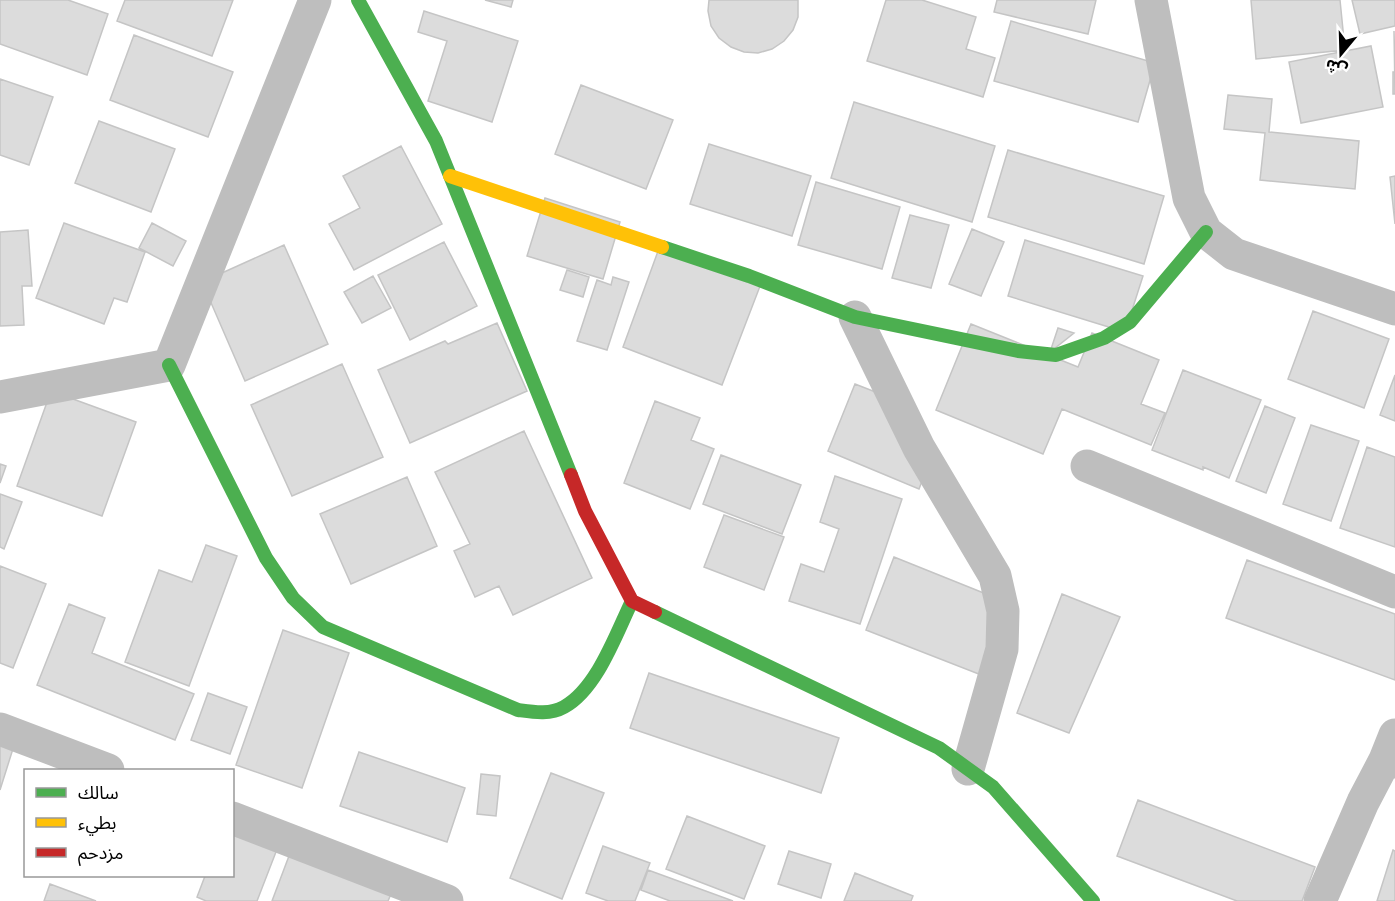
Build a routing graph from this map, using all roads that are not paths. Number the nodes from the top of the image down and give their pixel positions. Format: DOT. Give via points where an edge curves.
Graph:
graph roads {
  1 [pos="315,0"];
  2 [pos="358,0"];
  3 [pos="1151,0"];
  4 [pos="450,176"];
  5 [pos="1206,232"];
  6 [pos="1395,309"];
  7 [pos="855,317"];
  8 [pos="169,365"];
  9 [pos="0,397"];
  10 [pos="1087,465"];
  11 [pos="1395,592"];
  12 [pos="632,601"];
  13 [pos="0,729"];
  14 [pos="1392,752"];
  15 [pos="103,769"];
  16 [pos="968,769"];
  17 [pos="234,819"];
  18 [pos="447,901"];
  19 [pos="1093,901"];
  20 [pos="1320,901"];
  1 -- 8 [label="street"];
  2 -- 4 [label="street" via="436,141"];
  3 -- 5 [label="street" via="1189,198"];
  4 -- 7 [label="street" via="749,276"];
  4 -- 12 [label="street" via="585,511"];
  5 -- 6 [label="street" via="1234,254"];
  5 -- 7 [label="street" via="1130,322 1104,338 1056,355 1018,351"];
  7 -- 16 [label="street" via="919,448 995,576 1003,611 1002,649"];
  8 -- 9 [label="street"];
  8 -- 12 [label="street" via="266,558 293,598 323,627 518,710 542,713 564,707 592,682"];
  10 -- 11 [label="street"];
  12 -- 16 [label="street" via="939,748"];
  13 -- 15 [label="street"];
  14 -- 20 [label="street" via="1363,802"];
  16 -- 19 [label="street" via="993,787"];
  17 -- 18 [label="street"];
}
